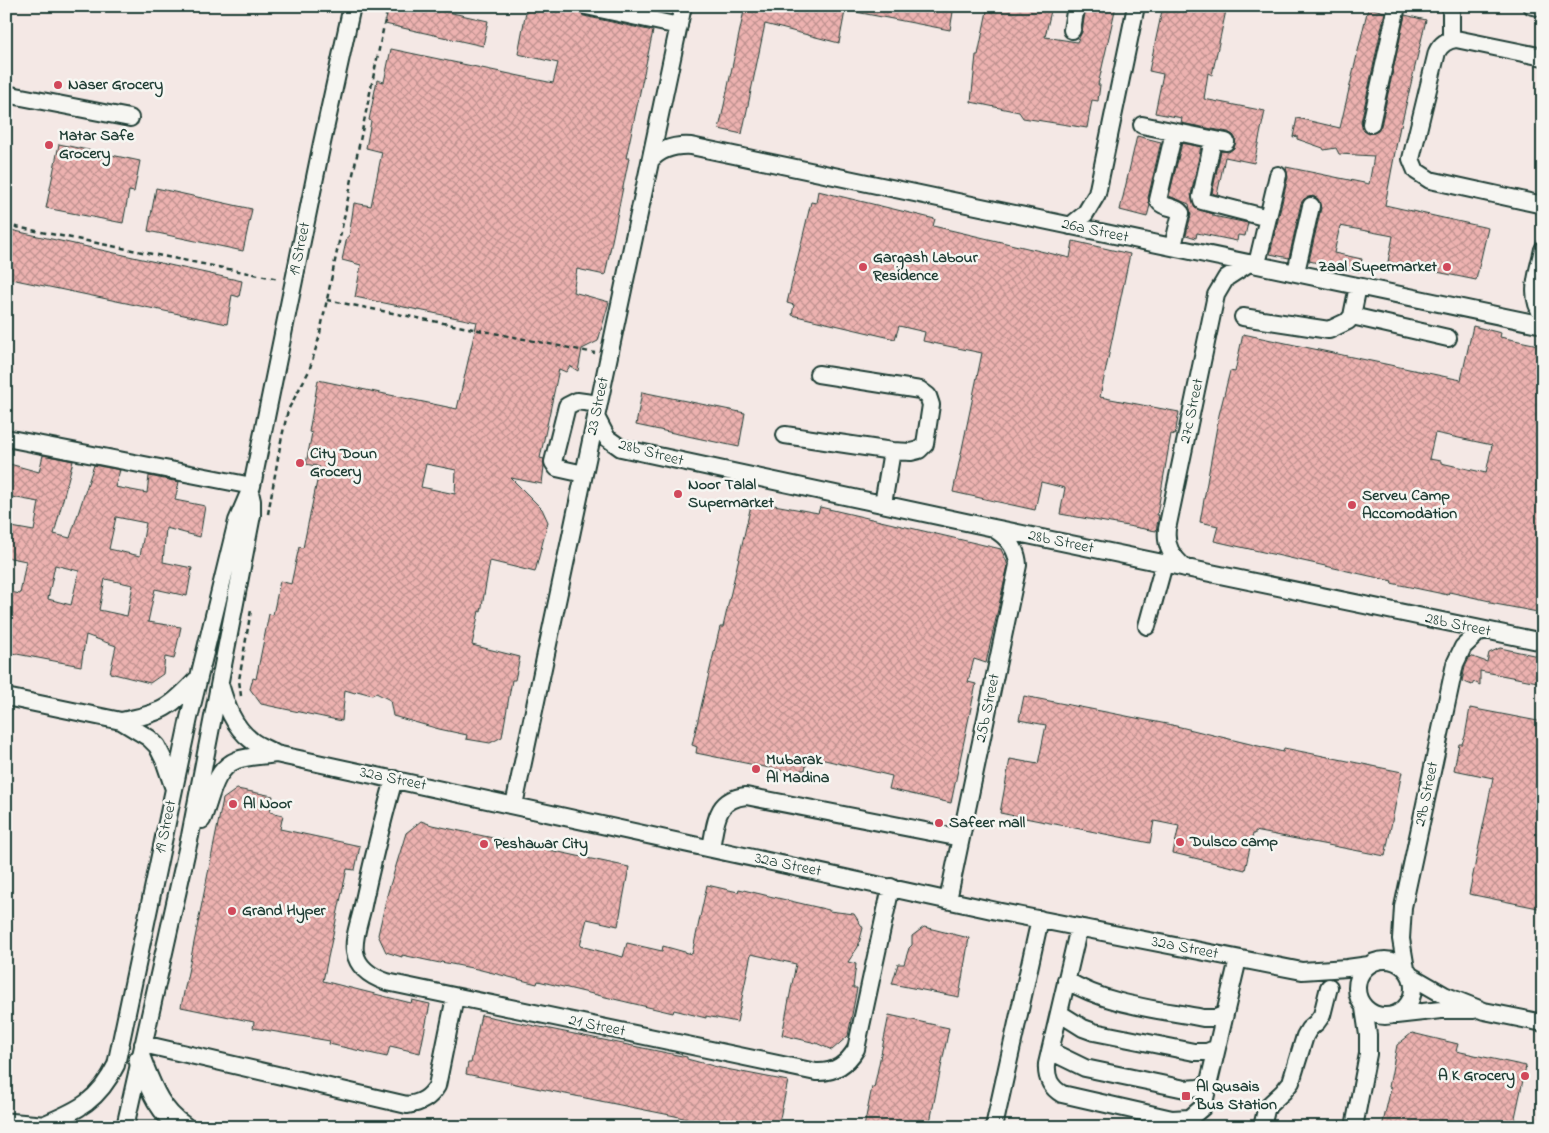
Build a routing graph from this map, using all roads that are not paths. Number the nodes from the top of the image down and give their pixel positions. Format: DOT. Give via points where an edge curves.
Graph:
graph roads {
  1 [pos="352,6"];
  2 [pos="586,6"];
  3 [pos="683,6"];
  4 [pos="1076,6"];
  5 [pos="1136,6"];
  6 [pos="1397,6"];
  7 [pos="1451,6"];
  8 [pos="1532,6"];
  9 [pos="1543,8"];
  10 [pos="679,26"];
  11 [pos="1072,30"];
  12 [pos="1451,40"];
  13 [pos="1543,57"];
  14 [pos="6,94"];
  15 [pos="130,118"];
  16 [pos="1371,124"];
  17 [pos="1142,125"];
  18 [pos="1174,132"];
  19 [pos="650,160"];
  20 [pos="1278,176"];
  21 [pos="1543,205"];
  22 [pos="1311,206"];
  23 [pos="1268,218"];
  24 [pos="1070,226"];
  25 [pos="1173,246"];
  26 [pos="1543,249"];
  27 [pos="1253,264"];
  28 [pos="1296,272"];
  29 [pos="1358,286"];
  30 [pos="1352,316"];
  31 [pos="1543,316"];
  32 [pos="1243,317"];
  33 [pos="1543,325"];
  34 [pos="1448,338"];
  35 [pos="818,374"];
  36 [pos="597,410"];
  37 [pos="785,435"];
  38 [pos="6,438"];
  39 [pos="892,451"];
  40 [pos="584,474"];
  41 [pos="251,489"];
  42 [pos="883,504"];
  43 [pos="989,527"];
  44 [pos="1164,564"];
  45 [pos="1185,568"];
  46 [pos="1147,626"];
  47 [pos="1482,630"];
  48 [pos="1543,642"];
  49 [pos="200,677"];
  50 [pos="220,684"];
  51 [pos="6,697"];
  52 [pos="121,721"];
  53 [pos="276,754"];
  54 [pos="394,779"];
  55 [pos="174,791"];
  56 [pos="514,805"];
  57 [pos="190,836"];
  58 [pos="961,838"];
  59 [pos="711,848"];
  60 [pos="890,888"];
  61 [pos="948,900"];
  62 [pos="1040,919"];
  63 [pos="1079,927"];
  64 [pos="1238,959"];
  65 [pos="1369,965"];
  66 [pos="1302,971"];
  67 [pos="1408,972"];
  68 [pos="1066,980"];
  69 [pos="1329,987"];
  70 [pos="455,996"];
  71 [pos="1362,1004"];
  72 [pos="1484,1010"];
  73 [pos="1059,1013"];
  74 [pos="1225,1014"];
  75 [pos="1394,1015"];
  76 [pos="1543,1023"];
  77 [pos="1217,1048"];
  78 [pos="1050,1051"];
  79 [pos="142,1052"];
  80 [pos="1208,1085"];
  81 [pos="6,1124"];
  82 [pos="39,1127"];
  83 [pos="125,1127"];
  84 [pos="183,1127"];
  85 [pos="994,1127"];
  86 [pos="1262,1127"];
  87 [pos="1354,1127"];
  1 -- 41 [label="street, 19 Street"];
  2 -- 10 [label="street"];
  3 -- 10 [label="street, 23 Street"];
  4 -- 11 [label="street"];
  5 -- 24 [label="street" via="1097,194 1085,214"];
  6 -- 16 [label="street"];
  7 -- 12 [label="street"];
  8 -- 9 [label="street"];
  10 -- 19 [label="street, 23 Street"];
  12 -- 13 [label="street"];
  12 -- 21 [label="street" via="1442,44 1437,52 1413,165 1430,180"];
  14 -- 15 [label="street"];
  17 -- 18 [label="street"];
  18 -- 23 [label="street" via="1220,141 1202,201"];
  18 -- 25 [label="street" via="1158,200 1181,213"];
  19 -- 24 [label="street, 26a Street" via="671,147 691,146"];
  19 -- 36 [label="street, 23 Street"];
  20 -- 23 [label="street"];
  22 -- 28 [label="street"];
  23 -- 27 [label="street"];
  24 -- 25 [label="street, 26a Street"];
  25 -- 27 [label="street, 26a Street"];
  26 -- 31 [label="street" via="1534,296"];
  27 -- 28 [label="street, 26a Street"];
  27 -- 45 [label="street, 27c Street" via="1226,278 1216,295 1167,530 1172,556"];
  28 -- 29 [label="street, 26a Street"];
  29 -- 30 [label="street"];
  29 -- 33 [label="street, 26a Street"];
  30 -- 32 [label="street" via="1329,330"];
  30 -- 34 [label="street"];
  35 -- 39 [label="street" via="920,390 928,396 932,405 925,444 911,452"];
  36 -- 40 [label="street, 23 Street"];
  36 -- 40 [label="street" via="576,401 567,406 554,458 557,468"];
  36 -- 42 [label="street, 28b Street" via="607,438 621,448"];
  37 -- 39 [label="street"];
  38 -- 41 [label="street"];
  39 -- 42 [label="street"];
  40 -- 56 [label="street, 23 Street"];
  41 -- 49 [label="street, 19 Street" via="237,521"];
  41 -- 50 [label="street, 19 Street" via="252,515"];
  42 -- 43 [label="street, 28b Street"];
  43 -- 44 [label="street, 28b Street"];
  43 -- 58 [label="street, 25b Street" via="1011,543 1018,565"];
  44 -- 45 [label="street, 28b Street"];
  44 -- 46 [label="street"];
  45 -- 47 [label="street, 28b Street"];
  47 -- 48 [label="street, 28b Street"];
  47 -- 67 [label="street, 29b Street" via="1463,647 1455,664 1403,907 1402,939"];
  49 -- 52 [label="street" via="170,706 149,716"];
  49 -- 55 [label="street, 19 Street"];
  50 -- 53 [label="street, 32a Street" via="227,707 240,728 251,740"];
  50 -- 57 [label="street, 19 Street"];
  51 -- 52 [label="street"];
  52 -- 55 [label="street" via="157,746"];
  53 -- 54 [label="street, 32a Street"];
  53 -- 57 [label="street, 32a Street" via="237,760 227,766 218,777 201,822"];
  54 -- 56 [label="street, 32a Street"];
  54 -- 70 [label="street, 21 Street" via="370,870 355,940 356,953 362,967 379,980"];
  55 -- 82 [label="street, 19 Street" via="116,1065 88,1102"];
  56 -- 59 [label="street, 32a Street"];
  57 -- 79 [label="street, 19 Street"];
  58 -- 59 [label="street" via="746,796 735,797 719,811"];
  58 -- 61 [label="street, 25b Street"];
  59 -- 60 [label="street, 32a Street"];
  60 -- 61 [label="street, 32a Street"];
  60 -- 70 [label="street, 21 Street" via="856,1049 846,1063 831,1071 816,1072"];
  61 -- 62 [label="street, 32a Street"];
  62 -- 63 [label="street, 32a Street"];
  62 -- 85 [label="street"];
  63 -- 64 [label="street, 32a Street"];
  63 -- 68 [label="street"];
  64 -- 66 [label="street, 32a Street"];
  64 -- 74 [label="street"];
  65 -- 66 [label="street, 32a Street"];
  65 -- 67 [label="street" via="1384,960 1400,964"];
  65 -- 71 [label="street" via="1357,985"];
  66 -- 69 [label="street, 32a Street"];
  67 -- 72 [label="street" via="1444,995"];
  67 -- 75 [label="street" via="1413,983 1412,999 1408,1006"];
  68 -- 73 [label="street"];
  68 -- 74 [label="street" via="1092,994 1115,1000 1203,1018"];
  69 -- 71 [label="street, 32a Street"];
  69 -- 86 [label="street" via="1322,1015 1305,1036 1291,1082 1269,1105"];
  70 -- 79 [label="street" via="437,1086 429,1097 415,1104"];
  71 -- 75 [label="street" via="1378,1016"];
  71 -- 87 [label="street" via="1368,1054"];
  72 -- 75 [label="street"];
  72 -- 76 [label="street"];
  73 -- 77 [label="street" via="1083,1028 1106,1034 1194,1052"];
  73 -- 78 [label="street"];
  74 -- 77 [label="street"];
  77 -- 80 [label="street"];
  78 -- 80 [label="street" via="1074,1064 1097,1071 1185,1088"];
  78 -- 80 [label="street" via="1048,1079 1062,1094 1172,1119 1190,1118 1199,1111"];
  79 -- 83 [label="street, 19 Street"];
  79 -- 84 [label="main road" via="150,1084 163,1108"];
  81 -- 82 [label="main road"];
}
